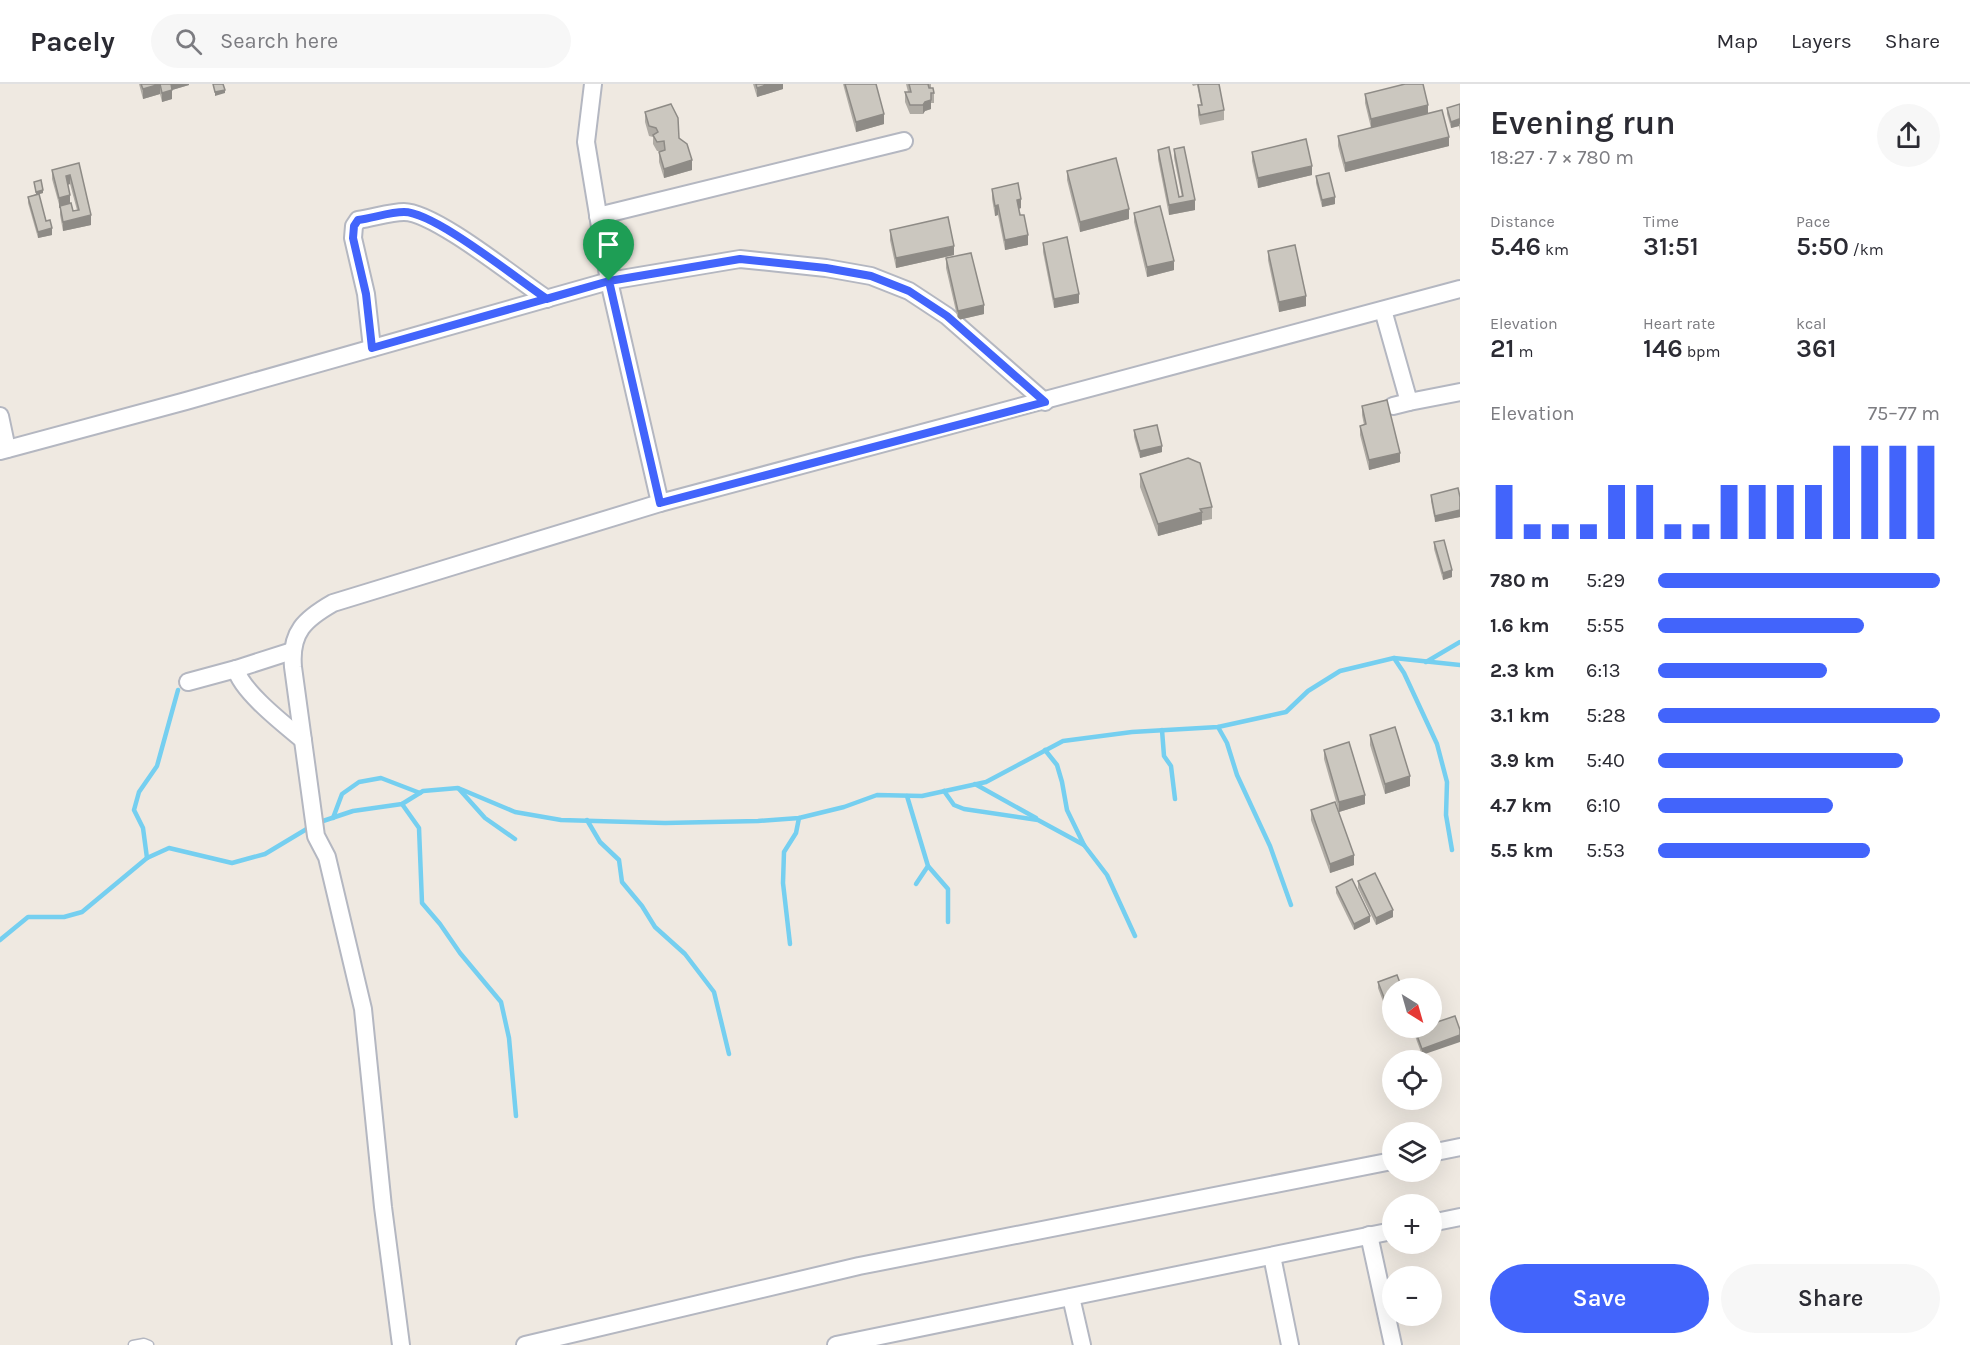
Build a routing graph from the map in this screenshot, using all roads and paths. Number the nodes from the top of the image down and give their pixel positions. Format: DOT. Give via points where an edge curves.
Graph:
graph roads {
  1 [pos="593,84"];
  2 [pos="904,141"];
  3 [pos="598,216"];
  4 [pos="609,281"];
  5 [pos="1460,289"];
  6 [pos="547,299"];
  7 [pos="1383,310"];
  8 [pos="372,348"];
  9 [pos="1460,392"];
  10 [pos="1045,402"];
  11 [pos="0,416"];
  12 [pos="3,450"];
  13 [pos="660,503"];
  14 [pos="292,651"];
  15 [pos="236,669"];
  16 [pos="188,682"];
  17 [pos="303,740"];
  18 [pos="1460,1147"];
  19 [pos="1442,1151"];
  20 [pos="1382,1163"];
  21 [pos="1460,1217"];
  22 [pos="1442,1221"];
  23 [pos="1382,1233"];
  24 [pos="1369,1235"];
  25 [pos="1272,1256"];
  26 [pos="1071,1297"];
  27 [pos="133,1345"];
  28 [pos="149,1345"];
  29 [pos="401,1345"];
  30 [pos="525,1345"];
  31 [pos="836,1345"];
  32 [pos="1082,1345"];
  33 [pos="1290,1345"];
  34 [pos="1393,1345"];
  1 -- 3 [label="street" via="586,142"];
  2 -- 3 [label="street"];
  3 -- 4 [label="street"];
  4 -- 6 [label="street"];
  4 -- 10 [label="street" via="740,259 871,276 909,291 947,316"];
  4 -- 13 [label="street"];
  5 -- 7 [label="street"];
  6 -- 8 [label="street"];
  6 -- 8 [label="street" via="419,215 404,212 358,220 353,238 366,294"];
  7 -- 9 [label="street" via="1401,404"];
  7 -- 10 [label="street"];
  8 -- 12 [label="street"];
  10 -- 13 [label="street"];
  11 -- 12 [label="street"];
  13 -- 14 [label="street" via="333,603 302,627"];
  14 -- 15 [label="street"];
  14 -- 17 [label="street"];
  15 -- 16 [label="street"];
  15 -- 17 [label="street" via="238,678 270,712"];
  17 -- 29 [label="street" via="316,836 327,857 363,1009 382,1207"];
  18 -- 19 [label="street"];
  20 -- 30 [label="street" via="859,1266"];
  21 -- 22 [label="street"];
  23 -- 24 [label="street"];
  24 -- 25 [label="street"];
  24 -- 34 [label="street"];
  25 -- 26 [label="street"];
  25 -- 33 [label="street"];
  26 -- 31 [label="street"];
  26 -- 32 [label="street"];
  27 -- 28 [label="lane"];
}
